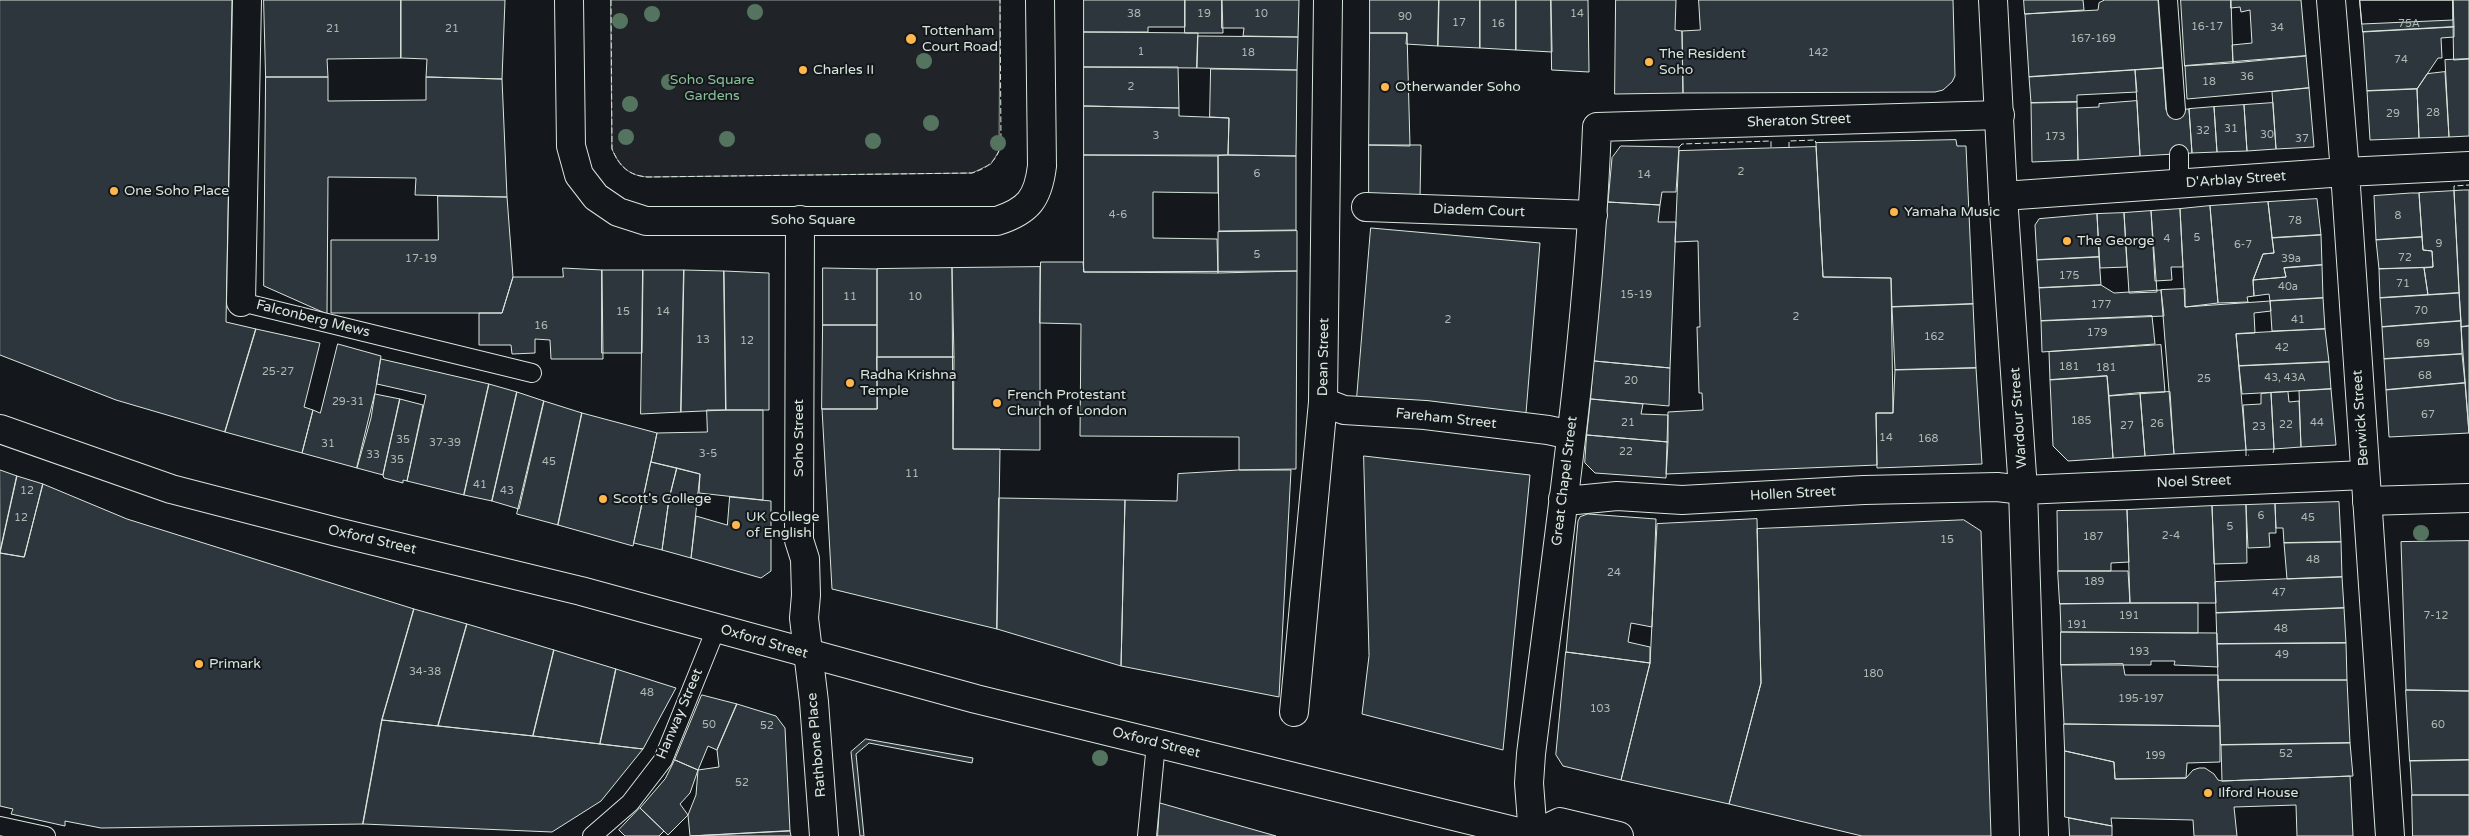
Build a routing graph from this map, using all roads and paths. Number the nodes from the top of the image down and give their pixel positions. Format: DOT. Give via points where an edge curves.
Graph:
graph roads {
  1 [pos="569,0"];
  2 [pos="1040,0"];
  3 [pos="1328,0"];
  4 [pos="1993,0"];
  5 [pos="2168,0"];
  6 [pos="2331,0"];
  7 [pos="242,8"];
  8 [pos="2176,110"];
  9 [pos="2000,115"];
  10 [pos="1597,127"];
  11 [pos="2179,154"];
  12 [pos="2469,166"];
  13 [pos="2345,172"];
  14 [pos="2180,184"];
  15 [pos="2003,196"];
  16 [pos="1366,206"];
  17 [pos="1593,215"];
  18 [pos="800,220"];
  19 [pos="242,302"];
  20 [pos="532,373"];
  21 [pos="1323,402"];
  22 [pos="0,429"];
  23 [pos="1571,435"];
  24 [pos="2366,488"];
  25 [pos="2023,490"];
  26 [pos="1563,498"];
  27 [pos="2469,498"];
  28 [pos="716,628"];
  29 [pos="807,654"];
  30 [pos="1294,712"];
  31 [pos="1156,744"];
  32 [pos="0,826"];
  33 [pos="46,836"];
  34 [pos="592,836"];
  35 [pos="824,836"];
  36 [pos="1146,836"];
  37 [pos="1534,836"];
  38 [pos="1619,836"];
  39 [pos="2034,836"];
  40 [pos="2390,836"];
  1 -- 18 [label="street, Soho Square" via="571,146 579,175 596,197 618,212 646,221"];
  2 -- 18 [label="street, Soho Square" via="1042,166 1040,185 1031,201 1016,214 997,221"];
  3 -- 21 [label="street, Dean Street"];
  4 -- 9 [label="street, Wardour Street"];
  5 -- 8 [label="lane"];
  6 -- 13 [label="street, Berwick Street"];
  7 -- 19 [label="street, Falconberg Mews"];
  9 -- 10 [label="street, Sheraton Street"];
  9 -- 15 [label="street, Wardour Street"];
  10 -- 17 [label="street, Great Chapel Street"];
  11 -- 14 [label="lane"];
  12 -- 13 [label="street, D'Arblay Street"];
  13 -- 14 [label="street, D'Arblay Street"];
  13 -- 24 [label="street, Berwick Street"];
  14 -- 15 [label="street, D'Arblay Street"];
  15 -- 25 [label="street, Wardour Street"];
  16 -- 17 [label="street, Diadem Court"];
  17 -- 23 [label="street, Great Chapel Street"];
  18 -- 29 [label="street, Soho Street" via="799,540 805,559"];
  19 -- 20 [label="lane, Falconberg Mews"];
  21 -- 23 [label="street, Fareham Street" via="1344,410 1425,415"];
  21 -- 30 [label="street, Dean Street"];
  22 -- 28 [label="street, Oxford Street" via="171,489 571,588"];
  23 -- 26 [label="street, Great Chapel Street"];
  24 -- 25 [label="street, Noel Street"];
  24 -- 27 [label="street, Noel Street"];
  24 -- 40 [label="street, Berwick Street"];
  25 -- 26 [label="street, Hollen Street" via="1997,487 1864,490 1682,500 1617,496"];
  25 -- 39 [label="street, Wardour Street"];
  26 -- 37 [label="street, Great Chapel Street" via="1531,754 1529,783"];
  28 -- 29 [label="street, Oxford Street"];
  28 -- 34 [label="lane, Hanway Street" via="663,760 630,803"];
  29 -- 31 [label="street, Oxford Street"];
  29 -- 35 [label="street, Rathbone Place" via="814,702"];
  31 -- 36 [label="lane"];
  31 -- 37 [label="street, Oxford Street"];
  32 -- 33 [label="lane"];
  37 -- 38 [label="street" via="1560,822"];
}
